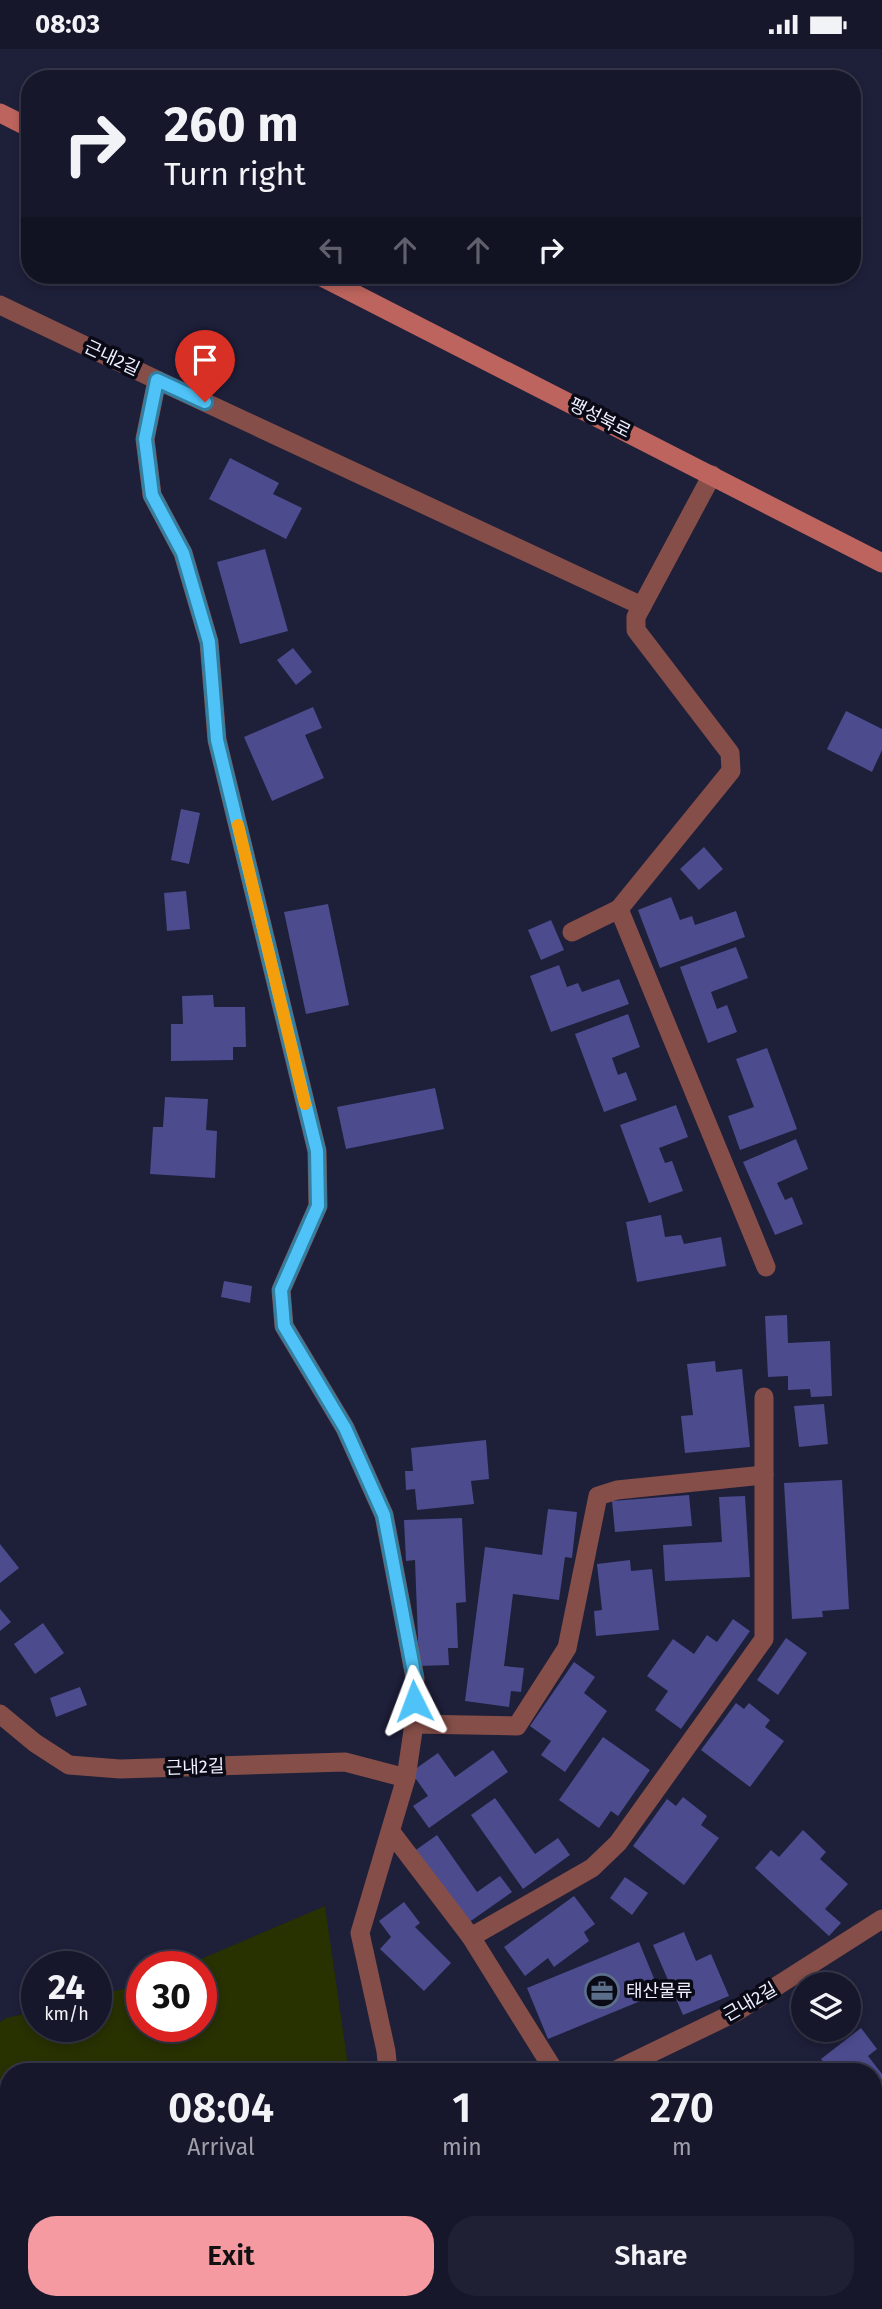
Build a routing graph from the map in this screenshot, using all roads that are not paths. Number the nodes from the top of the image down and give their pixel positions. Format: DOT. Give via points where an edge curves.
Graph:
graph roads {
  1 [pos="0,113"];
  2 [pos="21,124"];
  3 [pos="336,284"];
  4 [pos="0,305"];
  5 [pos="157,380"];
  6 [pos="712,475"];
  7 [pos="882,563"];
  8 [pos="642,606"];
  9 [pos="619,909"];
  10 [pos="572,932"];
  11 [pos="766,1267"];
  12 [pos="764,1397"];
  13 [pos="764,1475"];
  14 [pos="0,1714"];
  15 [pos="414,1724"];
  16 [pos="406,1778"];
  17 [pos="391,1832"];
  18 [pos="882,1919"];
  19 [pos="471,1937"];
  20 [pos="387,2063"];
  21 [pos="549,2063"];
  22 [pos="631,2063"];
  1 -- 2 [label="main road"];
  3 -- 6 [label="main road, 팽성북로"];
  4 -- 5 [label="street, 근내2길"];
  5 -- 8 [label="street"];
  5 -- 15 [label="street, 근내2길" via="145,439 152,495 183,553 209,642 217,740 317,1151 318,1206 281,1290 284,1326 345,1428 384,1515 415,1678"];
  6 -- 7 [label="main road, 팽성북로"];
  6 -- 8 [label="street"];
  8 -- 9 [label="street" via="636,631 730,753 731,771"];
  9 -- 10 [label="street"];
  9 -- 11 [label="street"];
  12 -- 13 [label="street"];
  13 -- 15 [label="street" via="617,1490 598,1496 567,1648 517,1726"];
  13 -- 19 [label="street" via="764,1639 618,1843 592,1868"];
  14 -- 16 [label="street, 근내2길" via="69,1765 120,1769 345,1762"];
  15 -- 16 [label="street, 근내2길"];
  16 -- 17 [label="street, 근내2길"];
  17 -- 19 [label="street"];
  17 -- 20 [label="street, 근내2길" via="360,1933"];
  18 -- 22 [label="street, 근내2길" via="736,2012"];
  19 -- 21 [label="street"];
}
